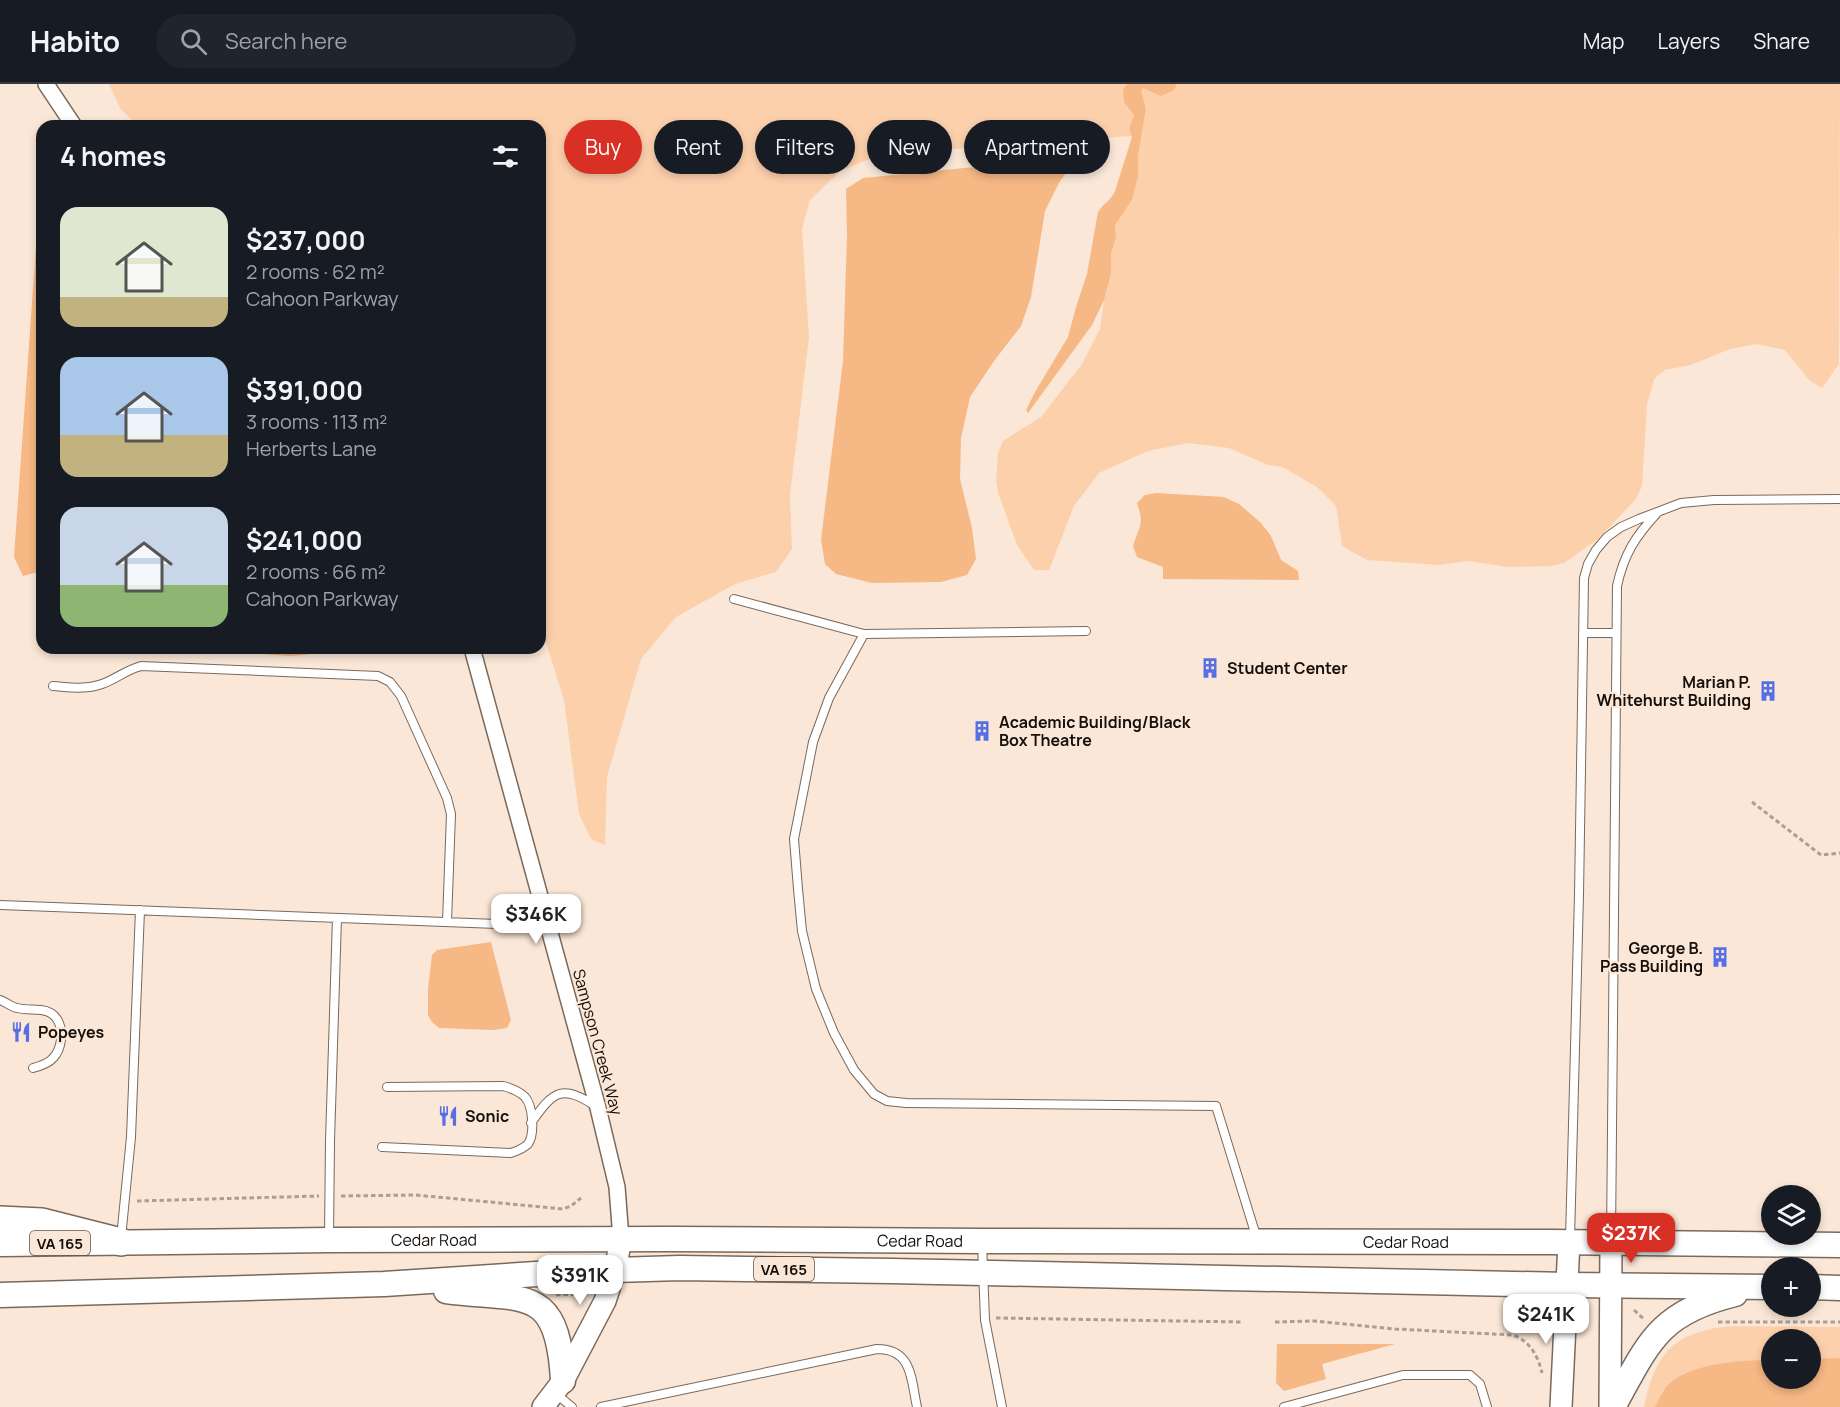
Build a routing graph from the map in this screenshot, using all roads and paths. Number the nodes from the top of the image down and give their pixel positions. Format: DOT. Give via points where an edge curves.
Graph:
graph roads {
  1 [pos="46,84"];
  2 [pos="70,120"];
  3 [pos="1840,499"];
  4 [pos="1658,512"];
  5 [pos="734,599"];
  6 [pos="1086,631"];
  7 [pos="1583,633"];
  8 [pos="1616,633"];
  9 [pos="864,634"];
  10 [pos="474,654"];
  11 [pos="53,686"];
  12 [pos="1752,802"];
  13 [pos="1840,853"];
  14 [pos="0,904"];
  15 [pos="140,910"];
  16 [pos="336,918"];
  17 [pos="447,922"];
  18 [pos="548,926"];
  19 [pos="0,1000"];
  20 [pos="33,1068"];
  21 [pos="387,1087"];
  22 [pos="598,1108"];
  23 [pos="531,1123"];
  24 [pos="382,1147"];
  25 [pos="331,1196"];
  26 [pos="581,1198"];
  27 [pos="124,1201"];
  28 [pos="0,1220"];
  29 [pos="621,1239"];
  30 [pos="329,1240"];
  31 [pos="982,1241"];
  32 [pos="1257,1241"];
  33 [pos="121,1242"];
  34 [pos="1569,1242"];
  35 [pos="1611,1242"];
  36 [pos="0,1244"];
  37 [pos="1840,1245"];
  38 [pos="615,1270"];
  39 [pos="983,1273"];
  40 [pos="384,1284"];
  41 [pos="1568,1285"];
  42 [pos="1611,1286"];
  43 [pos="1761,1287"];
  44 [pos="1821,1287"];
  45 [pos="1761,1288"];
  46 [pos="1840,1288"];
  47 [pos="586,1294"];
  48 [pos="0,1295"];
  49 [pos="548,1296"];
  50 [pos="985,1318"];
  51 [pos="1242,1322"];
  52 [pos="1275,1322"];
  53 [pos="1712,1322"];
  54 [pos="1840,1322"];
  55 [pos="1543,1376"];
  56 [pos="553,1394"];
  57 [pos="572,1407"];
  58 [pos="601,1407"];
  59 [pos="917,1407"];
  60 [pos="1002,1407"];
  61 [pos="1284,1407"];
  62 [pos="1487,1407"];
  63 [pos="1561,1407"];
  64 [pos="1612,1407"];
  1 -- 2 [label="street"];
  3 -- 4 [label="lane" via="1714,500 1681,504"];
  4 -- 7 [label="lane" via="1621,527 1596,550 1584,578"];
  4 -- 8 [label="lane" via="1629,548 1621,567"];
  5 -- 9 [label="lane"];
  6 -- 9 [label="lane"];
  7 -- 8 [label="lane"];
  7 -- 34 [label="lane"];
  8 -- 35 [label="lane"];
  9 -- 32 [label="lane" via="829,698 813,742 794,839 802,931 816,989 854,1070 874,1094 887,1101 906,1103 1216,1106"];
  10 -- 18 [label="street, Sampson Creek Way"];
  11 -- 17 [label="lane" via="104,684 141,666 378,676 390,682 401,696 451,814"];
  12 -- 13 [label="path" via="1821,855"];
  14 -- 15 [label="lane"];
  15 -- 16 [label="lane"];
  15 -- 27 [label="lane" via="131,1137"];
  16 -- 17 [label="lane"];
  16 -- 25 [label="lane"];
  17 -- 18 [label="lane"];
  18 -- 22 [label="street, Sampson Creek Way"];
  19 -- 20 [label="lane" via="19,1009 49,1012 60,1024 57,1055 46,1065"];
  21 -- 23 [label="lane" via="512,1088 526,1098"];
  22 -- 23 [label="lane" via="574,1093 558,1094 544,1104"];
  22 -- 29 [label="street, Sampson Creek Way" via="617,1187"];
  23 -- 24 [label="lane" via="527,1145 511,1153"];
  25 -- 26 [label="path" via="416,1195 563,1209"];
  25 -- 27 [label="path"];
  25 -- 30 [label="lane"];
  27 -- 33 [label="lane"];
  28 -- 33 [label="highway" via="42,1222"];
  29 -- 30 [label="main road, Cedar Road / VA 165"];
  29 -- 31 [label="main road, Cedar Road / VA 165"];
  29 -- 38 [label="street"];
  30 -- 33 [label="main road, Cedar Road / VA 165"];
  31 -- 32 [label="main road, Cedar Road / VA 165"];
  31 -- 39 [label="lane"];
  32 -- 34 [label="main road, Cedar Road / VA 165"];
  33 -- 36 [label="main road, Cedar Road / VA 165"];
  34 -- 35 [label="main road, Cedar Road / VA 165"];
  34 -- 41 [label="street"];
  35 -- 37 [label="main road, Cedar Road / VA 165"];
  35 -- 42 [label="street"];
  38 -- 39 [label="main road, Cedar Road / VA 165"];
  38 -- 40 [label="main road, Cedar Road / VA 165"];
  38 -- 56 [label="street" via="605,1301"];
  39 -- 41 [label="main road, Cedar Road / VA 165"];
  39 -- 50 [label="lane"];
  40 -- 48 [label="main road, Cedar Road / VA 165"];
  40 -- 56 [label="main road" via="505,1295 531,1302 543,1310 555,1328 561,1351"];
  41 -- 42 [label="main road, Cedar Road / VA 165"];
  41 -- 63 [label="street"];
  42 -- 43 [label="main road, Cedar Road / VA 165"];
  42 -- 64 [label="street"];
  44 -- 46 [label="main road"];
  45 -- 64 [label="main road" via="1717,1298 1664,1327 1640,1356"];
  47 -- 49 [label="path"];
  50 -- 51 [label="path"];
  50 -- 60 [label="lane"];
  52 -- 55 [label="path" via="1513,1335 1526,1341 1536,1354"];
  53 -- 54 [label="path"];
  56 -- 57 [label="lane"];
  58 -- 59 [label="lane" via="877,1348 897,1352 904,1359"];
  61 -- 62 [label="lane" via="1403,1374 1470,1375 1480,1384"];
}
